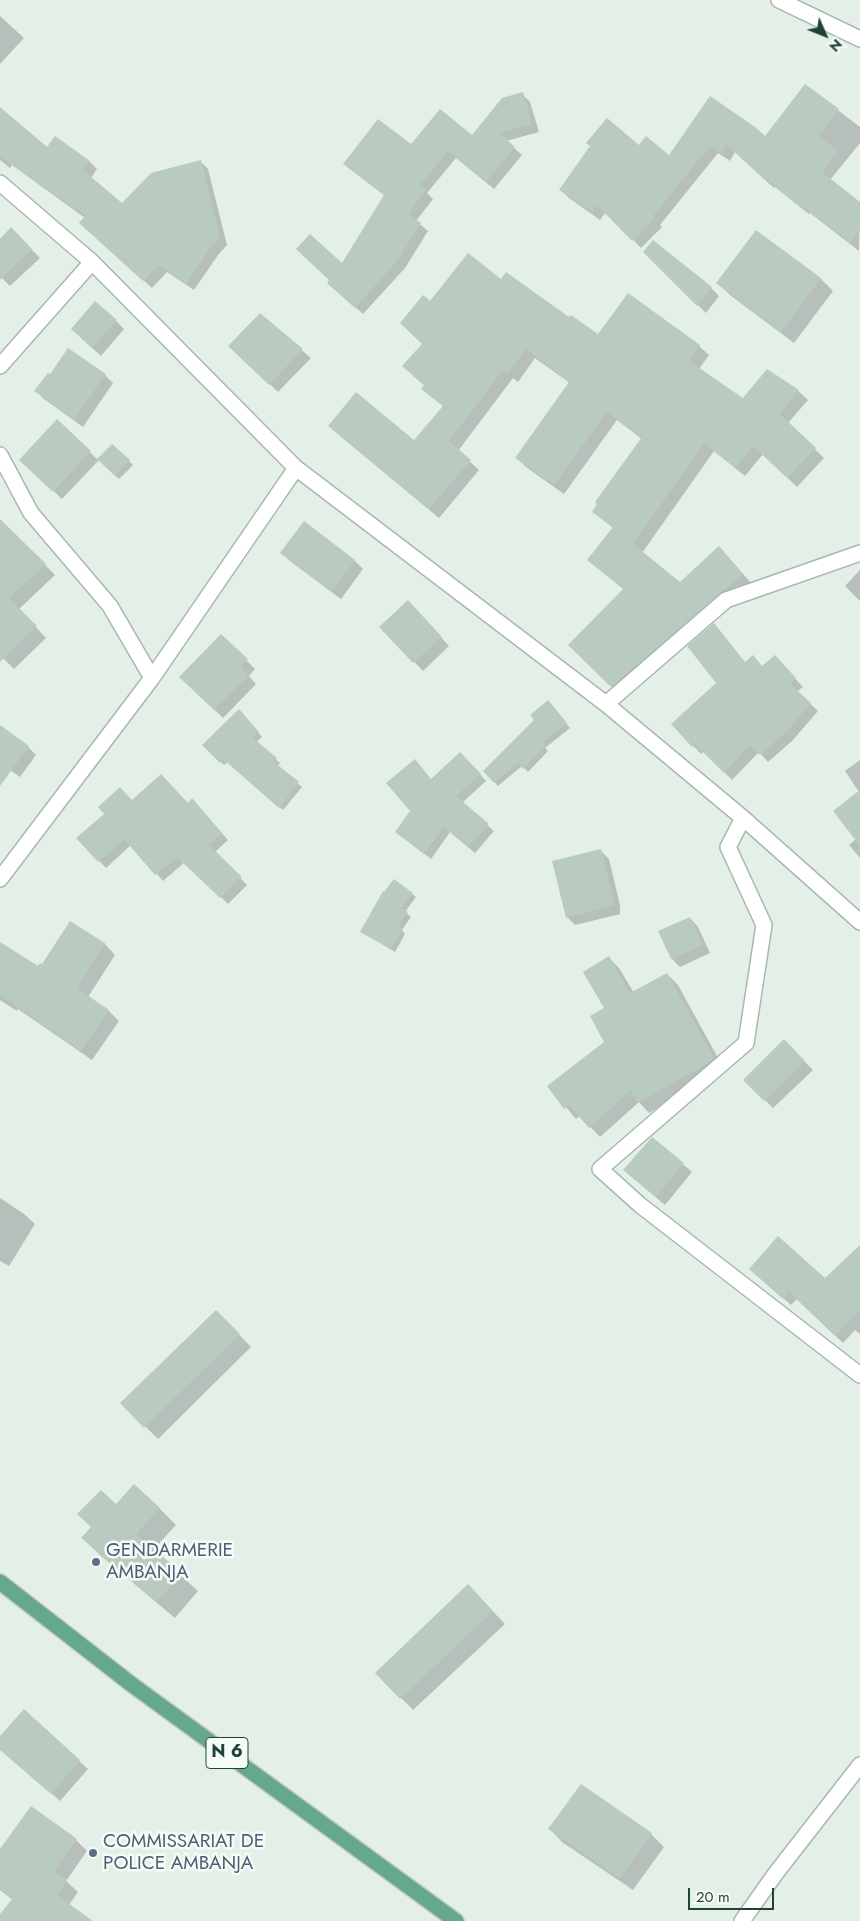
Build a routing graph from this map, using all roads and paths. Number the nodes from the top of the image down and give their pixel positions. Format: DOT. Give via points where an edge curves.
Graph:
graph roads {
  1 [pos="779,0"];
  2 [pos="860,39"];
  3 [pos="0,183"];
  4 [pos="92,262"];
  5 [pos="0,366"];
  6 [pos="0,455"];
  7 [pos="296,468"];
  8 [pos="860,554"];
  9 [pos="152,678"];
  10 [pos="606,704"];
  11 [pos="743,818"];
  12 [pos="0,879"];
  13 [pos="860,922"];
  14 [pos="860,1375"];
  15 [pos="0,1582"];
  16 [pos="860,1765"];
  17 [pos="456,1921"];
  18 [pos="742,1921"];
  1 -- 2 [label="street"];
  3 -- 4 [label="street"];
  4 -- 5 [label="street"];
  4 -- 7 [label="street"];
  6 -- 9 [label="street" via="31,513 110,606"];
  7 -- 9 [label="street"];
  7 -- 10 [label="street"];
  8 -- 10 [label="street" via="726,600"];
  9 -- 12 [label="street"];
  10 -- 11 [label="street"];
  11 -- 13 [label="street"];
  11 -- 14 [label="street" via="728,847 764,925 746,1043 600,1168 640,1205"];
  15 -- 17 [label="main road, N 6" via="131,1684"];
  16 -- 18 [label="street"];
}
